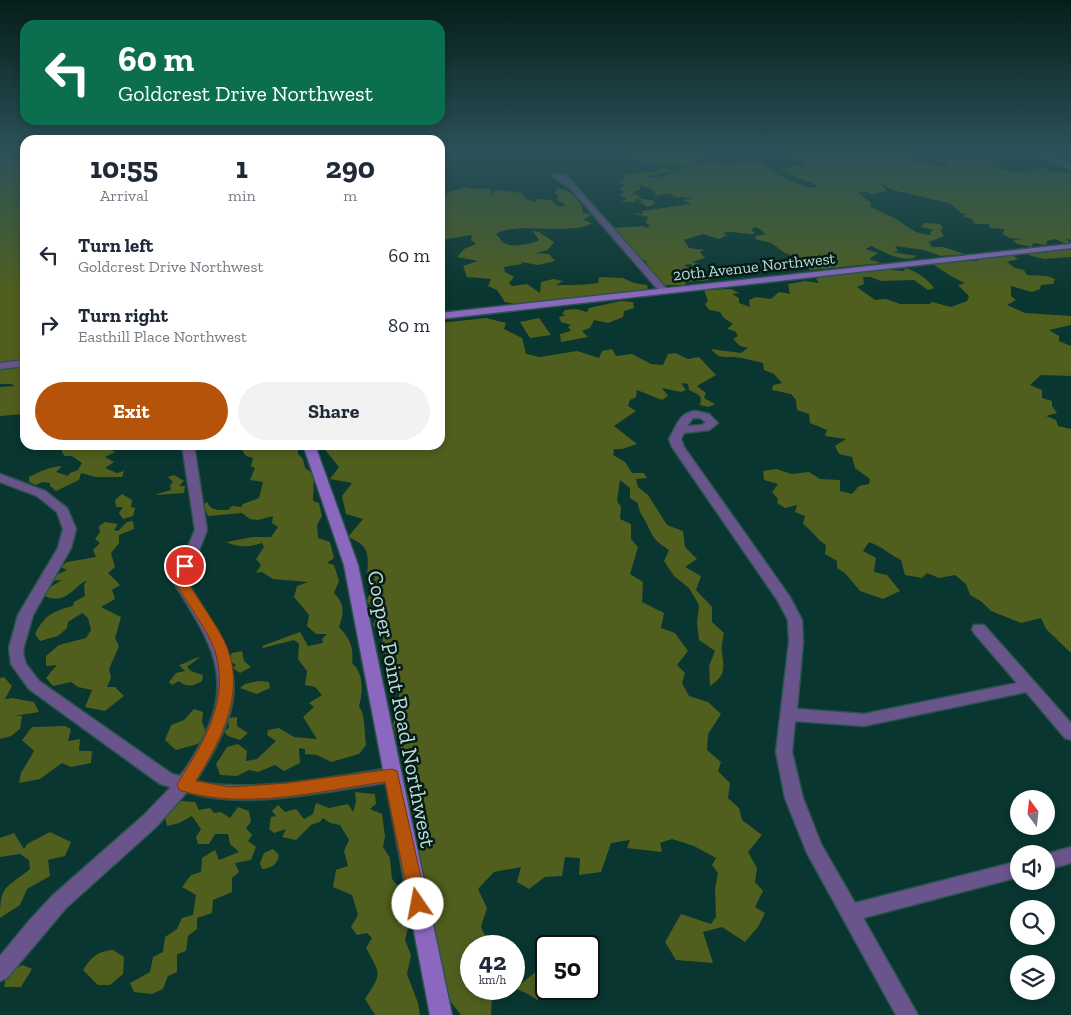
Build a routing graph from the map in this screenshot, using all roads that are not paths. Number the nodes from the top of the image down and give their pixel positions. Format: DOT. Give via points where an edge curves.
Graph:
graph roads {
  1 [pos="583,198"];
  2 [pos="1071,246"];
  3 [pos="664,291"];
  4 [pos="445,315"];
  5 [pos="20,364"];
  6 [pos="0,366"];
  7 [pos="680,430"];
  8 [pos="189,450"];
  9 [pos="311,450"];
  10 [pos="0,478"];
  11 [pos="979,630"];
  12 [pos="1028,686"];
  13 [pos="789,714"];
  14 [pos="1071,734"];
  15 [pos="392,775"];
  16 [pos="185,785"];
  17 [pos="1071,855"];
  18 [pos="1055,859"];
  19 [pos="1010,871"];
  20 [pos="850,913"];
  21 [pos="0,971"];
  22 [pos="441,1015"];
  23 [pos="907,1015"];
  1 -- 3 [label="street"];
  2 -- 3 [label="street, 20th Avenue Northwest"];
  3 -- 4 [label="street, 20th Avenue Northwest"];
  5 -- 6 [label="street"];
  7 -- 13 [label="street" via="675,440 678,447 785,600 795,620"];
  8 -- 16 [label="street" via="201,530 180,581 220,647 227,684 212,742"];
  9 -- 15 [label="street, Cooper Point Road Northwest" via="351,565"];
  10 -- 16 [label="street" via="44,494 62,510 68,523 64,552 19,629 16,655 22,668 34,685 140,762 166,780"];
  11 -- 12 [label="street"];
  12 -- 13 [label="street" via="864,720"];
  12 -- 14 [label="street"];
  13 -- 20 [label="street" via="784,752 794,798 813,847"];
  15 -- 16 [label="street" via="230,793"];
  15 -- 22 [label="street, Cooper Point Road Northwest"];
  16 -- 21 [label="street" via="59,903"];
  17 -- 18 [label="street"];
  19 -- 20 [label="street"];
  20 -- 23 [label="street"];
}
